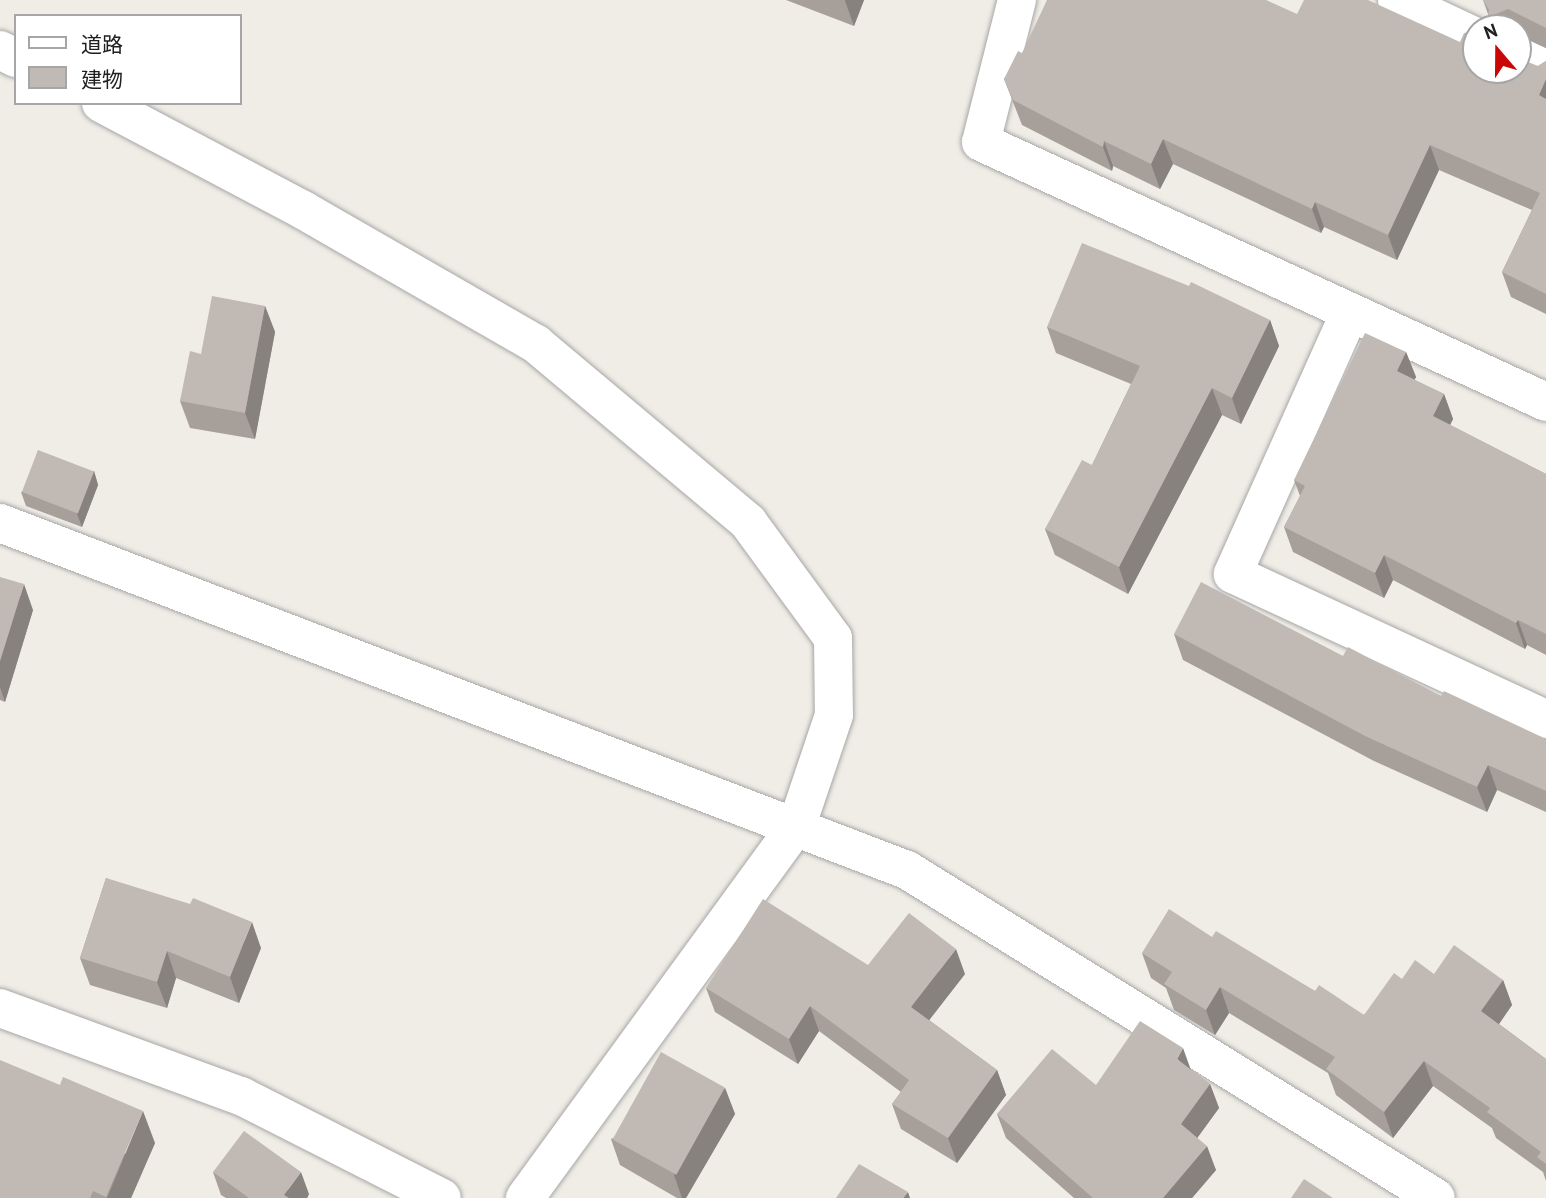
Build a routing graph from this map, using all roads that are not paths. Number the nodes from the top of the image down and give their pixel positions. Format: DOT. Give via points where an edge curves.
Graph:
graph roads {
  1 [pos="1017,0"];
  2 [pos="1396,0"];
  3 [pos="1462,31"];
  4 [pos="105,105"];
  5 [pos="1350,312"];
  6 [pos="1546,402"];
  7 [pos="0,523"];
  8 [pos="1546,719"];
  9 [pos="797,825"];
  10 [pos="0,1009"];
  11 [pos="442,1198"];
  12 [pos="524,1198"];
  13 [pos="1436,1198"];
  1 -- 5 [label="street" via="981,142"];
  2 -- 3 [label="street"];
  4 -- 9 [label="street" via="303,210 536,344 748,522 833,638 834,715"];
  5 -- 6 [label="street"];
  5 -- 8 [label="street" via="1233,574"];
  7 -- 9 [label="street"];
  9 -- 12 [label="street"];
  9 -- 13 [label="street" via="907,870"];
  10 -- 11 [label="street" via="241,1096"];
}
